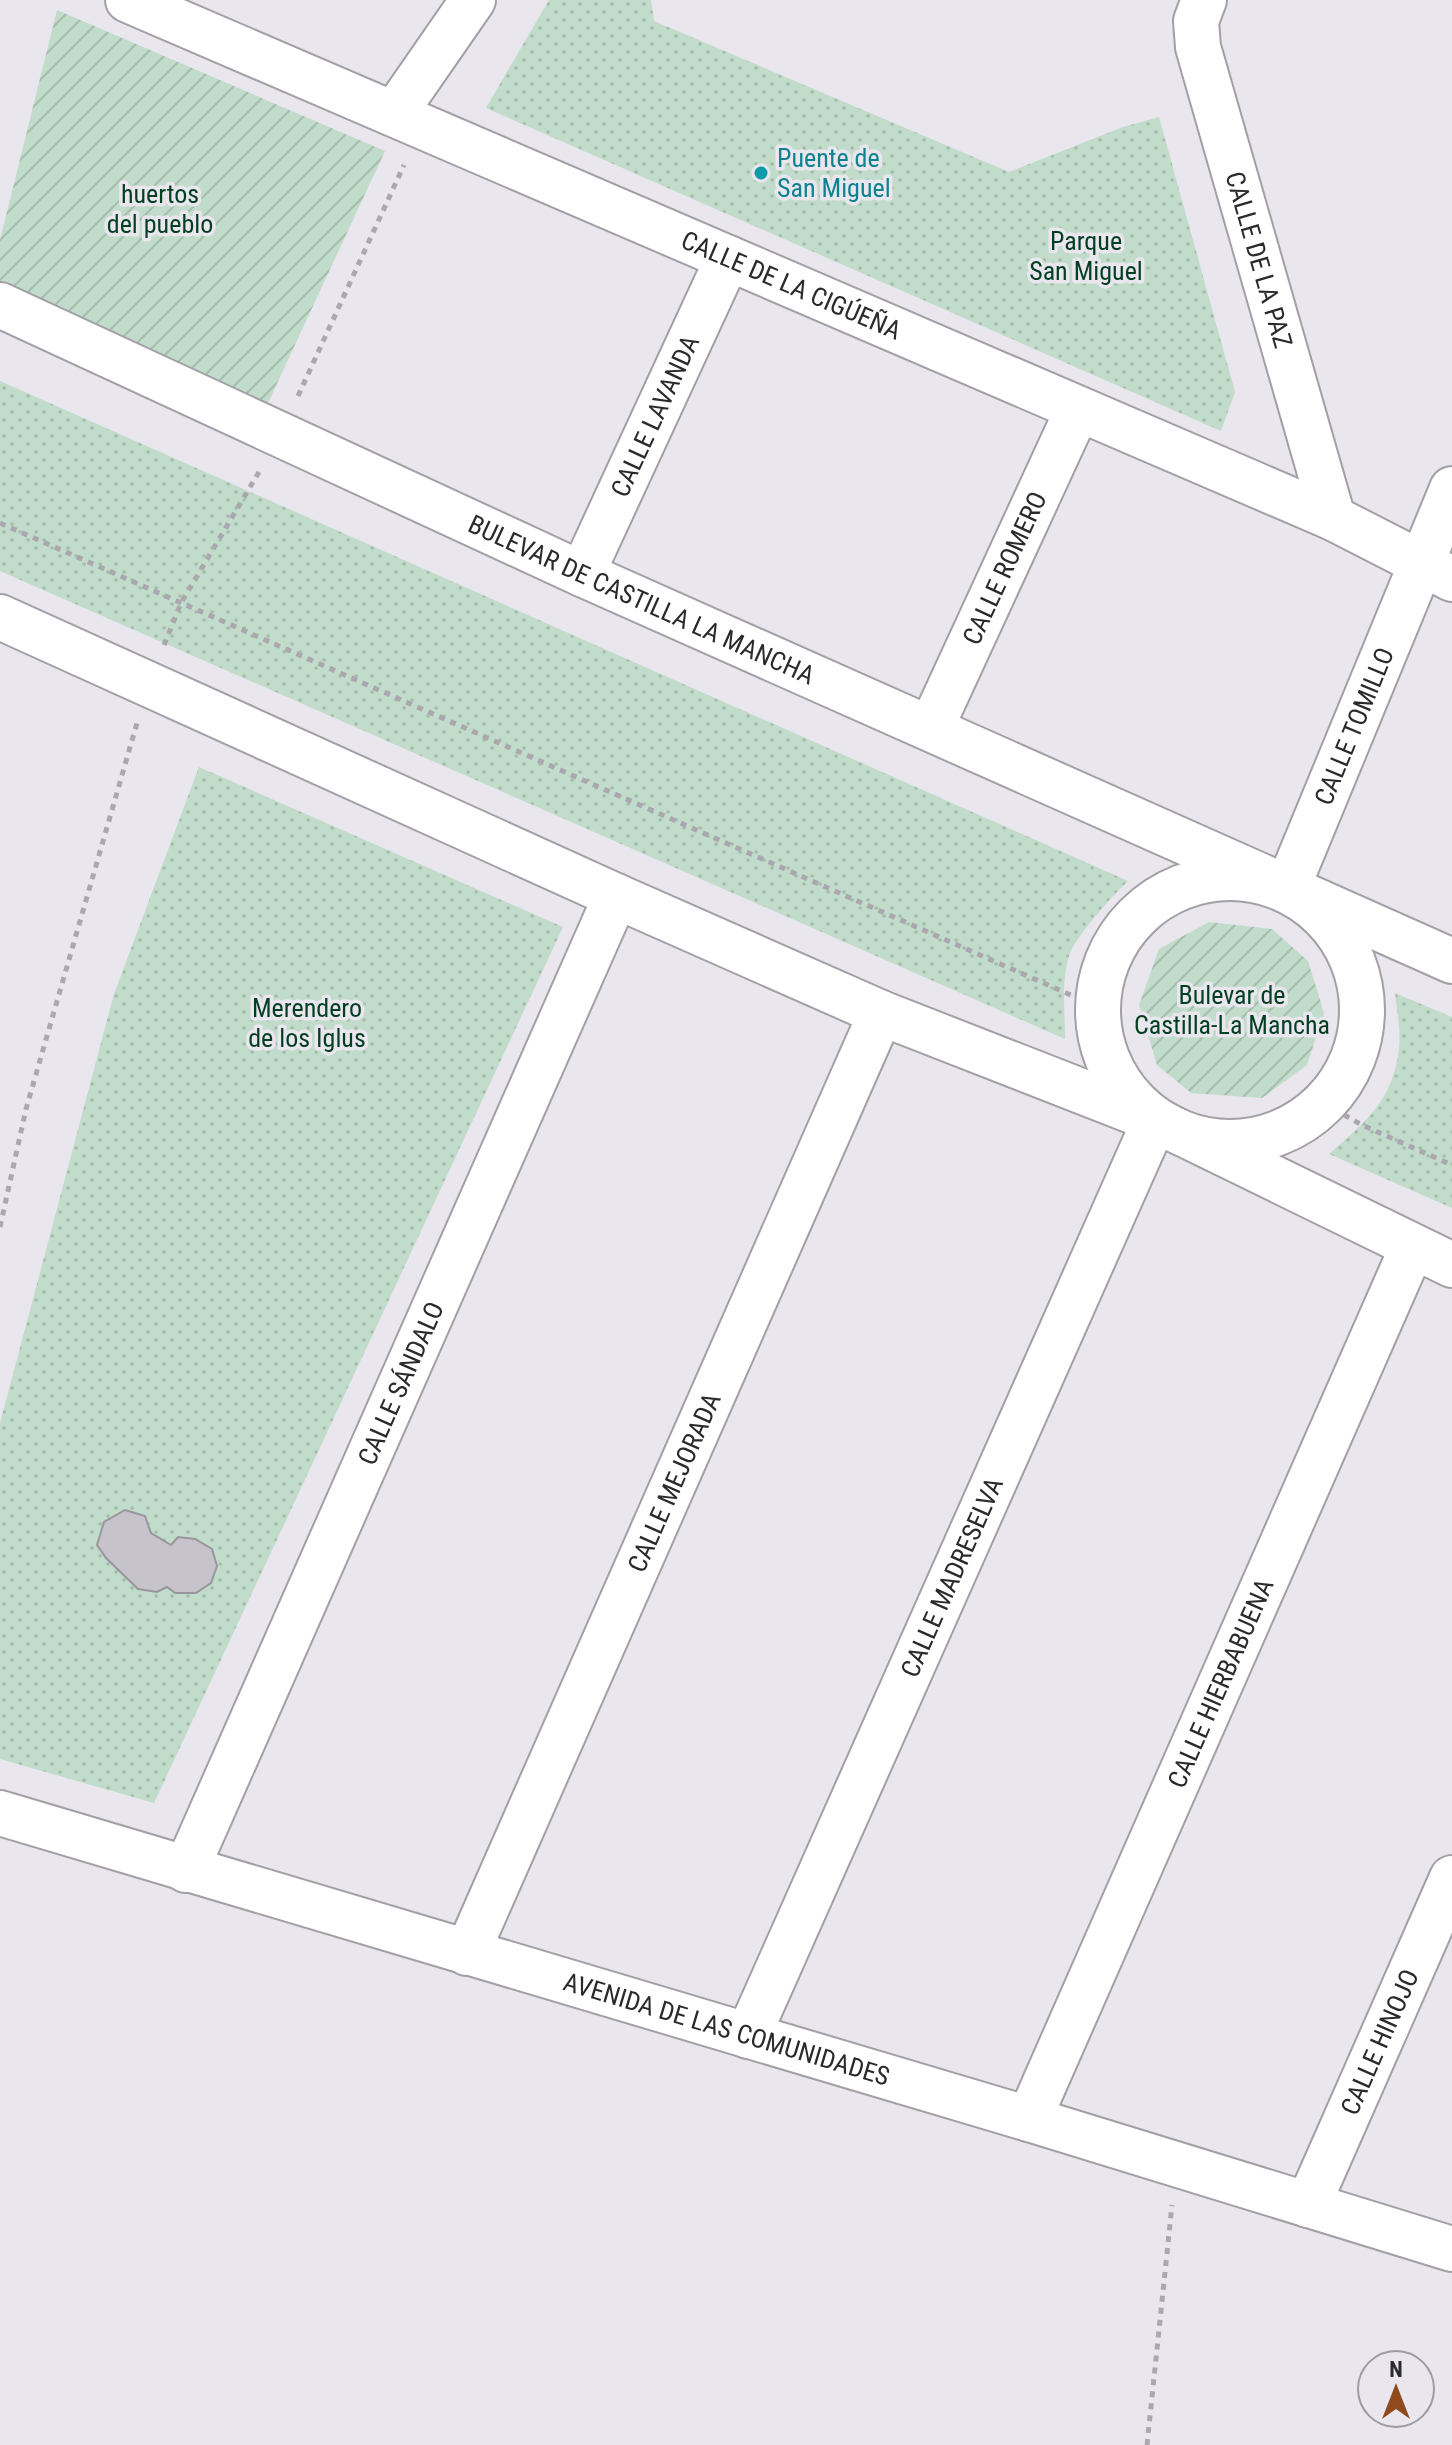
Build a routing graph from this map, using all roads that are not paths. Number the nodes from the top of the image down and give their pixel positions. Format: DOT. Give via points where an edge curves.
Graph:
graph roads {
  1 [pos="128,0"];
  2 [pos="473,0"];
  3 [pos="1204,0"];
  4 [pos="394,114"];
  5 [pos="728,258"];
  6 [pos="0,305"];
  7 [pos="1078,409"];
  8 [pos="1452,489"];
  9 [pos="1333,518"];
  10 [pos="1437,572"];
  11 [pos="582,574"];
  12 [pos="0,617"];
  13 [pos="931,728"];
  14 [pos="1287,889"];
  15 [pos="616,896"];
  16 [pos="1452,961"];
  17 [pos="881,1013"];
  18 [pos="1155,1120"];
  19 [pos="1412,1248"];
  20 [pos="1452,1265"];
  21 [pos="0,1813"];
  22 [pos="186,1870"];
  23 [pos="1452,1878"];
  24 [pos="467,1953"];
  25 [pos="748,2036"];
  26 [pos="1029,2119"];
  27 [pos="1308,2205"];
  28 [pos="1452,2249"];
  1 -- 4 [label="street, CALLE DE LA CIGÚEÑA"];
  2 -- 4 [label="street"];
  3 -- 9 [label="street, CALLE DE LA PAZ" via="1196,21 1198,47"];
  4 -- 5 [label="street, CALLE DE LA CIGÚEÑA"];
  5 -- 7 [label="street, CALLE DE LA CIGÚEÑA"];
  5 -- 11 [label="street, CALLE LAVANDA"];
  6 -- 11 [label="street, BULEVAR DE CASTILLA LA MANCHA"];
  7 -- 9 [label="street, CALLE DE LA CIGÚEÑA"];
  7 -- 13 [label="street, CALLE ROMERO"];
  8 -- 10 [label="street, CALLE TOMILLO"];
  9 -- 10 [label="street, CALLE DE LA CIGÚEÑA"];
  10 -- 14 [label="street, CALLE TOMILLO"];
  11 -- 13 [label="street, BULEVAR DE CASTILLA LA MANCHA"];
  12 -- 15 [label="street, BULEVAR DE CASTILLA LA MANCHA"];
  13 -- 14 [label="street, BULEVAR DE CASTILLA LA MANCHA"];
  14 -- 16 [label="street, BULEVAR DE CASTILLA LA MANCHA"];
  14 -- 18 [label="street, BULEVAR DE CASTILLA LA MANCHA" via="1247,878 1202,880 1155,899 1117,938 1098,990 1098,1032 1108,1065 1130,1098"];
  14 -- 18 [label="street, BULEVAR DE CASTILLA LA MANCHA" via="1331,922 1359,975 1360,1042 1343,1081 1313,1114 1266,1138 1231,1143 1196,1138"];
  15 -- 17 [label="street, BULEVAR DE CASTILLA LA MANCHA"];
  15 -- 22 [label="street, CALLE SÁNDALO"];
  17 -- 18 [label="street, BULEVAR DE CASTILLA LA MANCHA"];
  17 -- 24 [label="street, CALLE MEJORADA"];
  18 -- 19 [label="street, BULEVAR DE CASTILLA LA MANCHA"];
  18 -- 25 [label="street, CALLE MADRESELVA"];
  19 -- 20 [label="street, BULEVAR DE CASTILLA LA MANCHA"];
  19 -- 26 [label="street, CALLE HIERBABUENA"];
  21 -- 22 [label="street, AVENIDA DE LAS COMUNIDADES"];
  22 -- 24 [label="street, AVENIDA DE LAS COMUNIDADES"];
  23 -- 27 [label="street, CALLE HINOJO"];
  24 -- 25 [label="street, AVENIDA DE LAS COMUNIDADES"];
  25 -- 26 [label="street, AVENIDA DE LAS COMUNIDADES"];
  26 -- 27 [label="street, AVENIDA DE LAS COMUNIDADES"];
  27 -- 28 [label="street, AVENIDA DE LAS COMUNIDADES"];
}
